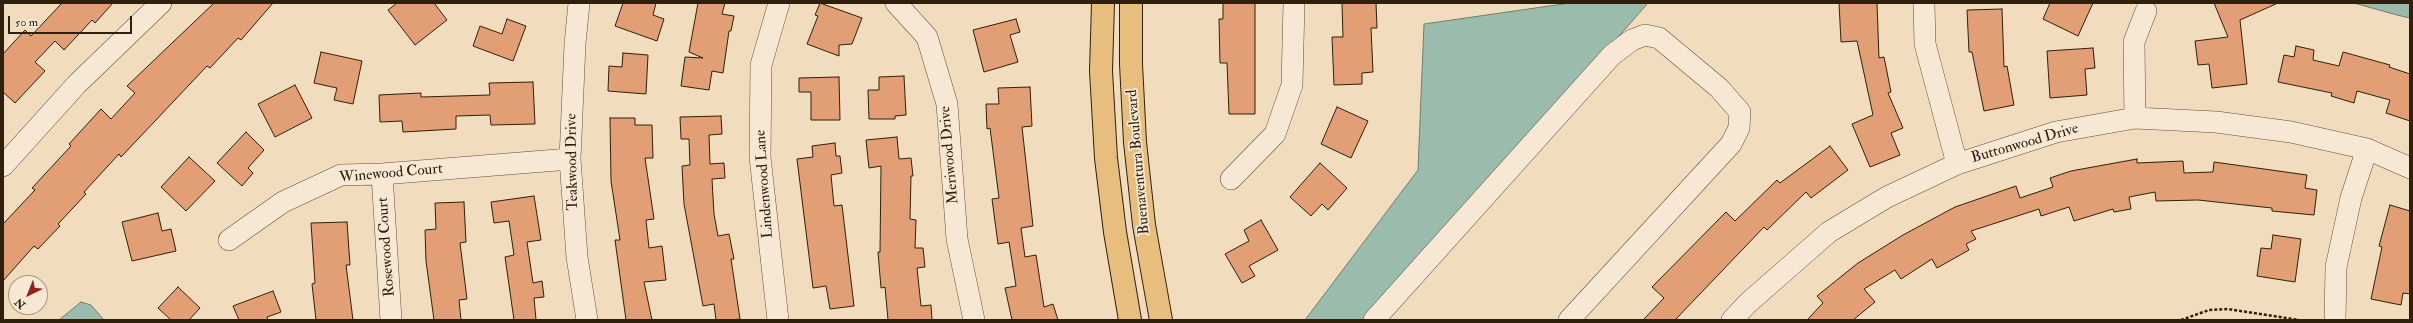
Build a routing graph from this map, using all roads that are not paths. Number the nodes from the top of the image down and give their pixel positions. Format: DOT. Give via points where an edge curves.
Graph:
graph roads {
  1 [pos="161,3"];
  2 [pos="579,3"];
  3 [pos="779,3"];
  4 [pos="896,3"];
  5 [pos="1103,3"];
  6 [pos="1131,3"];
  7 [pos="1294,3"];
  8 [pos="1924,3"];
  9 [pos="2146,11"];
  10 [pos="2135,118"];
  11 [pos="2367,149"];
  12 [pos="570,159"];
  13 [pos="1957,164"];
  14 [pos="3,166"];
  15 [pos="2410,168"];
  16 [pos="382,174"];
  17 [pos="1232,179"];
  18 [pos="229,240"];
  19 [pos="391,320"];
  20 [pos="587,320"];
  21 [pos="778,320"];
  22 [pos="974,320"];
  23 [pos="1130,320"];
  24 [pos="1161,320"];
  25 [pos="1374,320"];
  26 [pos="1568,320"];
  27 [pos="1732,320"];
  28 [pos="2335,320"];
  1 -- 14 [label="street" via="77,84"];
  2 -- 12 [label="street, Teakwood Drive"];
  3 -- 21 [label="street, Lindenwood Lane" via="761,65 760,157"];
  4 -- 22 [label="street, Meriwood Drive" via="927,36 947,104 956,239"];
  5 -- 23 [label="main road, Buenaventura Boulevard" via="1101,72 1106,158"];
  6 -- 24 [label="main road, Buenaventura Boulevard" via="1135,142 1144,225"];
  7 -- 17 [label="street" via="1292,85 1275,134"];
  8 -- 13 [label="street" via="1925,44"];
  9 -- 10 [label="street" via="2134,42"];
  10 -- 11 [label="street, Buttonwood Drive" via="2216,122 2291,132"];
  10 -- 13 [label="street, Buttonwood Drive" via="2056,132"];
  11 -- 15 [label="street, Buttonwood Drive"];
  11 -- 28 [label="street" via="2352,198 2336,267"];
  12 -- 16 [label="street, Winewood Court"];
  12 -- 20 [label="street, Teakwood Drive" via="577,257"];
  13 -- 27 [label="street, Buttonwood Drive" via="1887,197 1829,232"];
  16 -- 18 [label="street, Winewood Court" via="341,175 283,202"];
  16 -- 19 [label="street, Rosewood Court"];
  25 -- 26 [label="street" via="1612,55 1632,40 1645,35 1660,38 1719,88 1740,112 1739,128 1731,144"];
}
